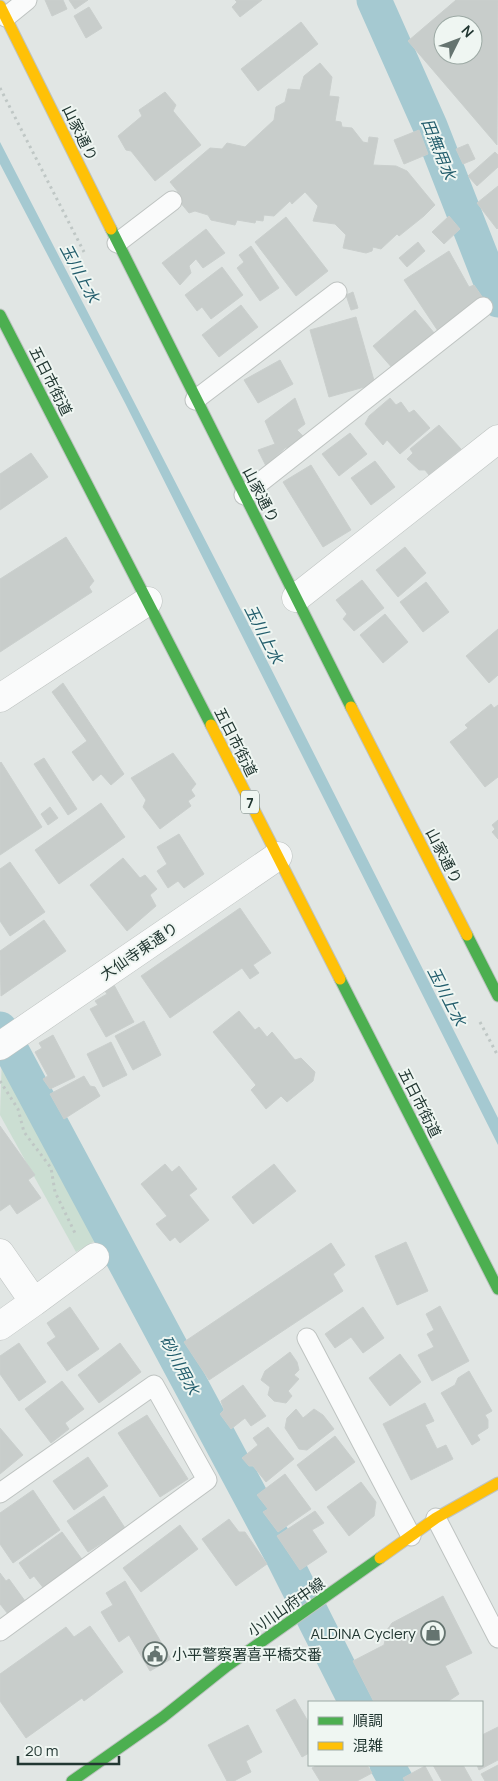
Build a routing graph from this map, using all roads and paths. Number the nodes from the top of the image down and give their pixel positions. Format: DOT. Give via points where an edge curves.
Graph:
graph roads {
  1 [pos="27,0"];
  2 [pos="3,11"];
  3 [pos="172,201"];
  4 [pos="117,243"];
  5 [pos="337,292"];
  6 [pos="483,306"];
  7 [pos="0,315"];
  8 [pos="195,400"];
  9 [pos="498,439"];
  10 [pos="244,495"];
  11 [pos="296,598"];
  12 [pos="148,601"];
  13 [pos="0,698"];
  14 [pos="278,856"];
  15 [pos="498,996"];
  16 [pos="8,1040"];
  17 [pos="0,1081"];
  18 [pos="0,1253"];
  19 [pos="92,1259"];
  20 [pos="498,1289"];
  21 [pos="34,1302"];
  22 [pos="0,1326"];
  23 [pos="307,1338"];
  24 [pos="498,1483"];
  25 [pos="0,1493"];
  26 [pos="436,1518"];
  27 [pos="411,1536"];
  28 [pos="0,1631"];
  29 [pos="498,1638"];
  30 [pos="72,1781"];
  1 -- 2 [label="lane"];
  2 -- 4 [label="main road, 山家通り"];
  3 -- 4 [label="lane"];
  4 -- 8 [label="main road, 山家通り"];
  5 -- 8 [label="lane"];
  6 -- 10 [label="lane"];
  7 -- 12 [label="main road, 五日市街道 / 7"];
  8 -- 10 [label="main road, 山家通り"];
  9 -- 11 [label="street"];
  10 -- 11 [label="main road, 山家通り"];
  11 -- 15 [label="main road, 山家通り"];
  12 -- 13 [label="street"];
  12 -- 14 [label="main road, 五日市街道 / 7"];
  14 -- 16 [label="street, 大仙寺東通り"];
  14 -- 20 [label="main road, 五日市街道 / 7"];
  17 -- 19 [label="path" via="18,1109 24,1132 51,1168 55,1192"];
  18 -- 21 [label="street"];
  19 -- 21 [label="street"];
  21 -- 22 [label="street"];
  23 -- 27 [label="lane"];
  24 -- 26 [label="main road, 小川山府中線"];
  25 -- 28 [label="lane" via="154,1385 207,1480"];
  26 -- 27 [label="main road, 小川山府中線"];
  26 -- 29 [label="lane"];
  27 -- 30 [label="main road, 小川山府中線"];
}
